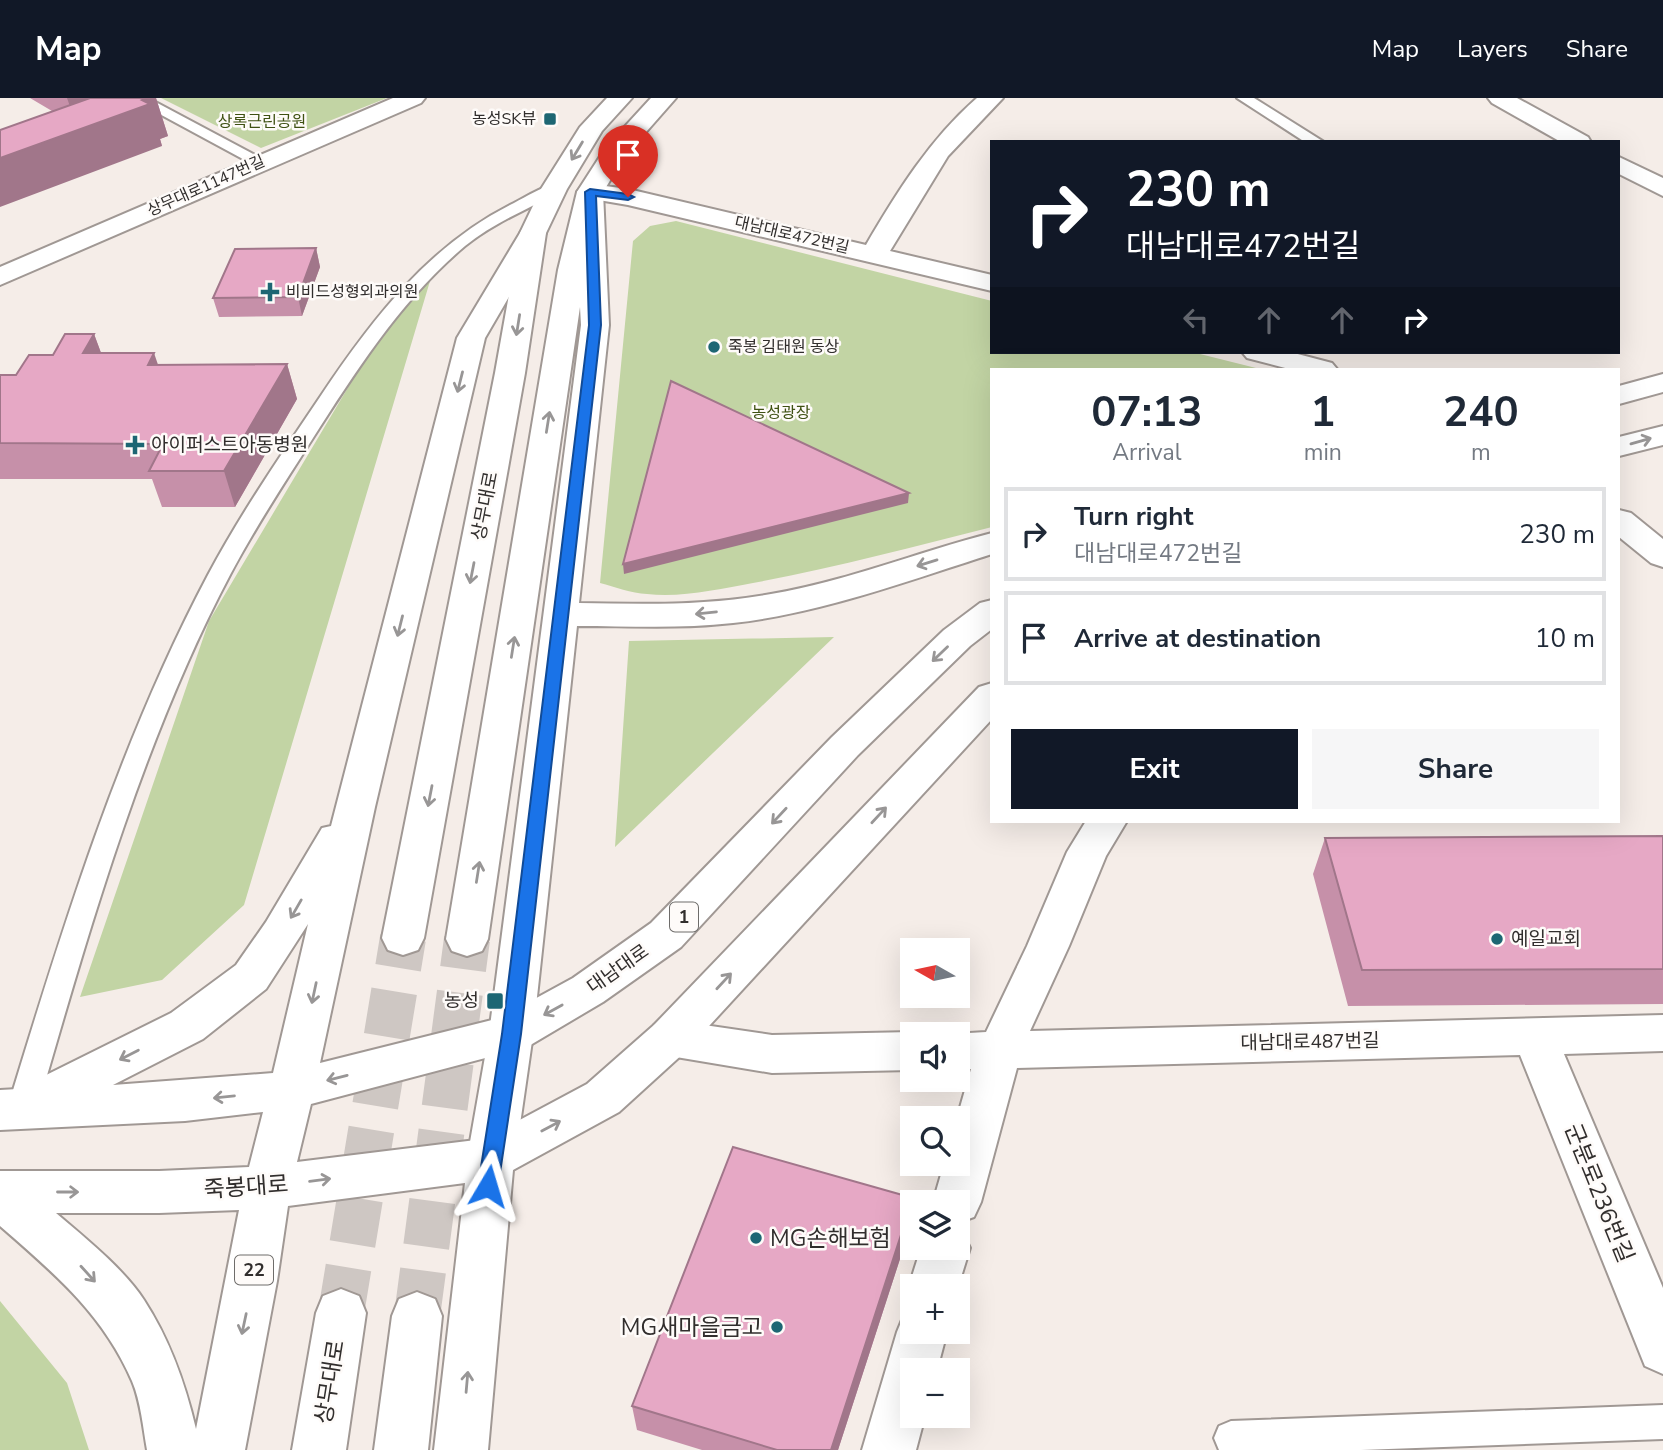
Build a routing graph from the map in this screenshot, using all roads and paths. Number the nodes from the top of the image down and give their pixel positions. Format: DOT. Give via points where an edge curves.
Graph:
graph roads {
  1 [pos="138,98"];
  2 [pos="413,98"];
  3 [pos="620,98"];
  4 [pos="664,98"];
  5 [pos="991,98"];
  6 [pos="1244,98"];
  7 [pos="1500,98"];
  8 [pos="1313,140"];
  9 [pos="1575,140"];
  10 [pos="260,162"];
  11 [pos="1635,173"];
  12 [pos="1663,188"];
  13 [pos="554,189"];
  14 [pos="590,192"];
  15 [pos="533,233"];
  16 [pos="874,254"];
  17 [pos="0,277"];
  18 [pos="990,283"];
  19 [pos="1265,354"];
  20 [pos="1318,368"];
  21 [pos="1663,383"];
  22 [pos="1620,395"];
  23 [pos="1663,435"];
  24 [pos="1620,447"];
  25 [pos="1620,521"];
  26 [pos="990,544"];
  27 [pos="1663,556"];
  28 [pos="990,613"];
  29 [pos="562,614"];
  30 [pos="990,698"];
  31 [pos="355,807"];
  32 [pos="1106,823"];
  33 [pos="403,938"];
  34 [pos="467,939"];
  35 [pos="1663,1033"];
  36 [pos="511,1034"];
  37 [pos="1535,1037"];
  38 [pos="670,1038"];
  39 [pos="978,1050"];
  40 [pos="900,1051"];
  41 [pos="292,1090"];
  42 [pos="11,1110"];
  43 [pos="491,1159"];
  44 [pos="267,1187"];
  45 [pos="959,1190"];
  46 [pos="0,1194"];
  47 [pos="341,1313"];
  48 [pos="417,1317"];
  49 [pos="919,1344"];
  50 [pos="1663,1349"];
  51 [pos="1663,1422"];
  52 [pos="1231,1438"];
  53 [pos="174,1450"];
  54 [pos="218,1450"];
  55 [pos="319,1450"];
  56 [pos="401,1450"];
  57 [pos="461,1450"];
  58 [pos="889,1450"];
  1 -- 10 [label="lane"];
  2 -- 10 [label="street, 상무대로1147번길"];
  3 -- 13 [label="street, 상무대로, one-way" via="592,127"];
  4 -- 14 [label="street" via="615,152"];
  5 -- 16 [label="street" via="935,155"];
  6 -- 8 [label="lane"];
  7 -- 9 [label="street"];
  10 -- 17 [label="street, 상무대로1147번길"];
  11 -- 12 [label="street"];
  13 -- 15 [label="street, 상무대로"];
  13 -- 42 [label="lane" via="461,241 407,292 328,398 210,592 157,710"];
  14 -- 16 [label="street, 대남대로472번길"];
  14 -- 29 [label="street" via="595,325"];
  34 -- 14 [label="street, one-way" via="572,270"];
  15 -- 31 [label="street, one-way" via="471,338"];
  15 -- 33 [label="street, 상무대로, one-way"];
  16 -- 18 [label="street, 대남대로472번길"];
  19 -- 20 [label="street"];
  21 -- 22 [label="street"];
  24 -- 23 [label="street, one-way"];
  25 -- 27 [label="street"];
  26 -- 29 [label="street, one-way" via="840,589 763,606 697,615"];
  28 -- 36 [label="street, 대남대로 / 1, one-way" via="957,638 845,746 666,935 588,990"];
  29 -- 36 [label="street"];
  38 -- 30 [label="street, one-way"];
  31 -- 41 [label="street, one-way"];
  31 -- 42 [label="street, one-way" via="251,977 187,1026"];
  32 -- 39 [label="street" via="1087,852 1048,946"];
  35 -- 37 [label="street, 대남대로487번길"];
  36 -- 41 [label="street, 대남대로 / 1, one-way"];
  36 -- 43 [label="street"];
  37 -- 39 [label="street, 대남대로487번길"];
  37 -- 50 [label="street, 군분로236번길"];
  38 -- 40 [label="street" via="772,1054"];
  43 -- 38 [label="street, one-way" via="603,1098"];
  39 -- 45 [label="street"];
  41 -- 42 [label="street, 1, one-way"];
  41 -- 44 [label="street, 22"];
  44 -- 43 [label="street, 죽봉대로, one-way"];
  57 -- 43 [label="street, one-way"];
  46 -- 44 [label="street, 죽봉대로, one-way"];
  44 -- 54 [label="street, 22, one-way"];
  46 -- 53 [label="street, one-way" via="78,1263 125,1315 158,1379"];
  47 -- 55 [label="street, 상무대로"];
  48 -- 56 [label="street"];
  49 -- 58 [label="street"];
  51 -- 52 [label="lane"];
}
